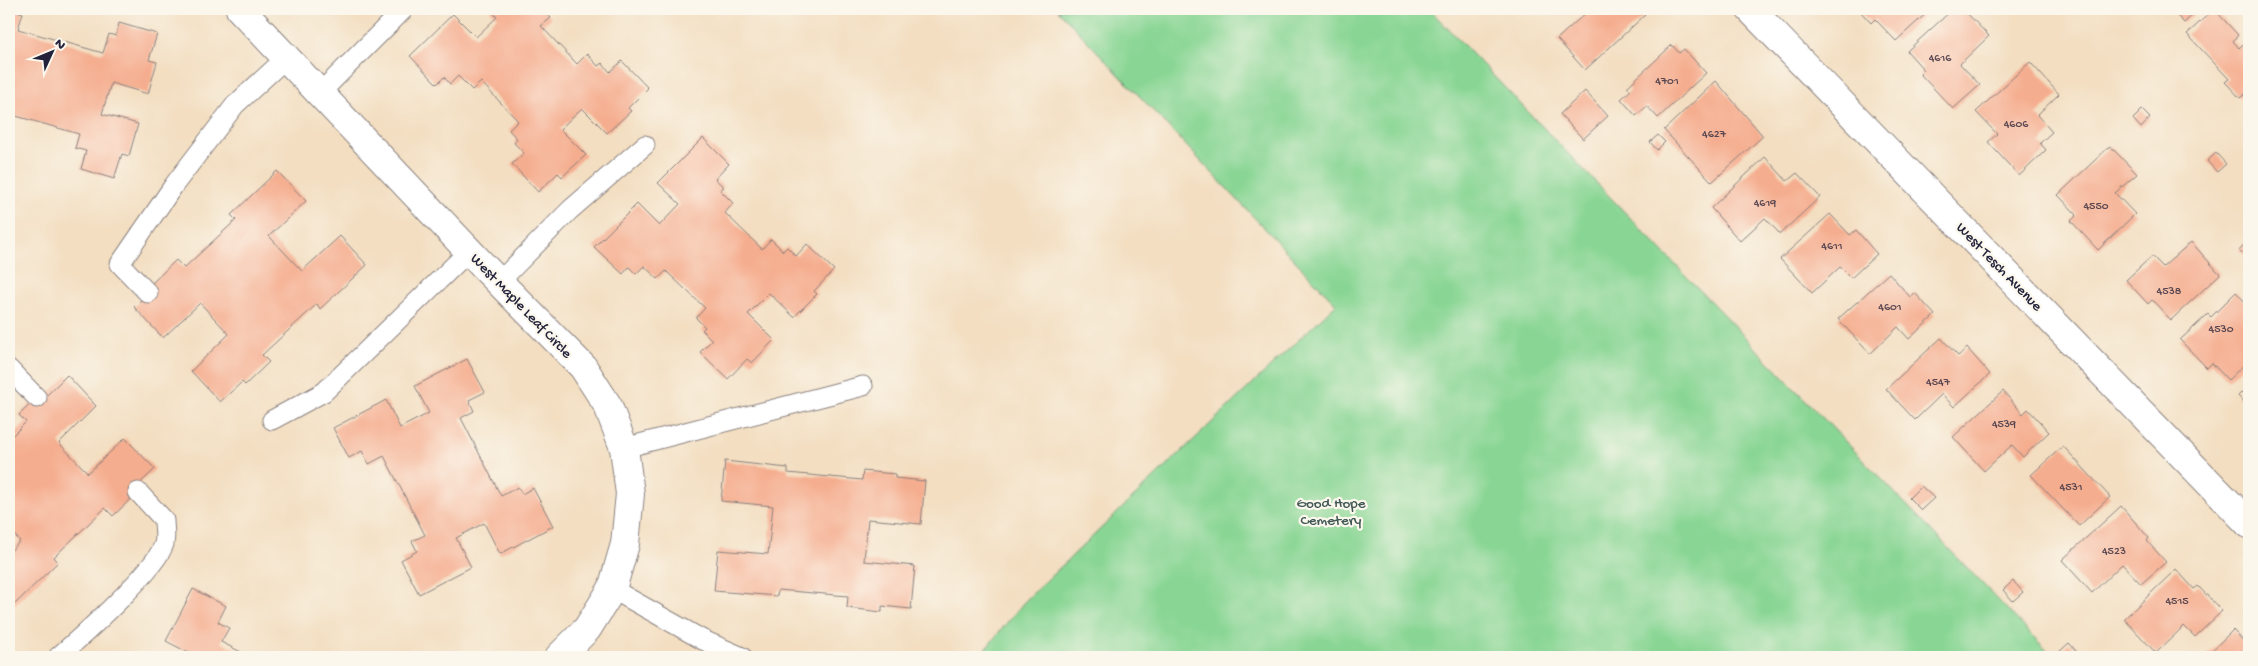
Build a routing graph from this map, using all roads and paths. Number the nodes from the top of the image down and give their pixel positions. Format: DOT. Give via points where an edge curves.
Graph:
graph roads {
  1 [pos="240,9"];
  2 [pos="404,9"];
  3 [pos="1750,9"];
  4 [pos="287,57"];
  5 [pos="320,93"];
  6 [pos="645,145"];
  7 [pos="469,251"];
  8 [pos="499,282"];
  9 [pos="148,294"];
  10 [pos="9,369"];
  11 [pos="863,386"];
  12 [pos="37,398"];
  13 [pos="272,420"];
  14 [pos="624,448"];
  15 [pos="138,492"];
  16 [pos="2249,524"];
  17 [pos="612,589"];
  18 [pos="58,657"];
  19 [pos="559,657"];
  20 [pos="742,657"];
  1 -- 4 [label="street, West Maple Leaf Circle"];
  2 -- 5 [label="lane"];
  3 -- 16 [label="street, West Tesch Avenue"];
  4 -- 5 [label="street, West Maple Leaf Circle"];
  4 -- 9 [label="lane" via="235,106 174,185 120,264"];
  5 -- 7 [label="street, West Maple Leaf Circle"];
  6 -- 8 [label="lane" via="570,210"];
  7 -- 8 [label="street, West Maple Leaf Circle"];
  7 -- 13 [label="lane" via="324,392"];
  8 -- 14 [label="street, West Maple Leaf Circle" via="583,367 608,406"];
  10 -- 12 [label="lane"];
  11 -- 14 [label="lane"];
  14 -- 17 [label="street, West Maple Leaf Circle" via="630,494 626,544"];
  15 -- 18 [label="lane" via="164,520 164,544 149,567 91,628"];
  17 -- 19 [label="street, West Maple Leaf Circle" via="587,629"];
  17 -- 20 [label="lane" via="703,640"];
}
